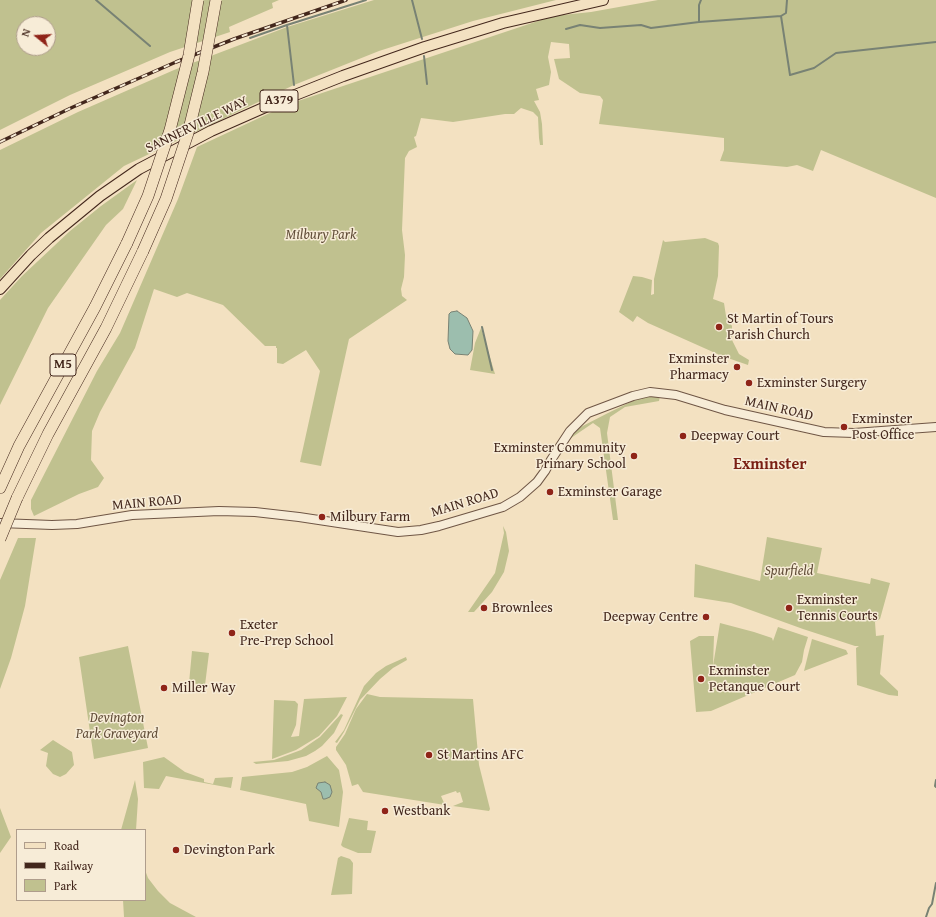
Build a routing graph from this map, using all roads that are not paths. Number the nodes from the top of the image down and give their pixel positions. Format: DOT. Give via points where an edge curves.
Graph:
graph roads {
  1 [pos="198,0"];
  2 [pos="216,0"];
  3 [pos="603,0"];
  4 [pos="0,289"];
  5 [pos="936,428"];
  6 [pos="0,488"];
  7 [pos="0,523"];
  8 [pos="0,539"];
  1 -- 6 [label="highway, M5, bridge" via="189,55 170,130 148,196 127,244 19,446"];
  2 -- 8 [label="highway, M5, bridge" via="203,72 183,148 166,199 106,328 48,434"];
  3 -- 4 [label="main road, SANNERVILLE WAY / A379" via="503,23 425,47 336,79 211,131 139,169 100,196 49,238"];
  5 -- 7 [label="street, MAIN ROAD" via="854,433 824,432 725,410 676,395 650,392 588,413 570,431 537,482 520,497 503,507 421,530 398,532 299,517 219,511 132,515 77,524"];
}
